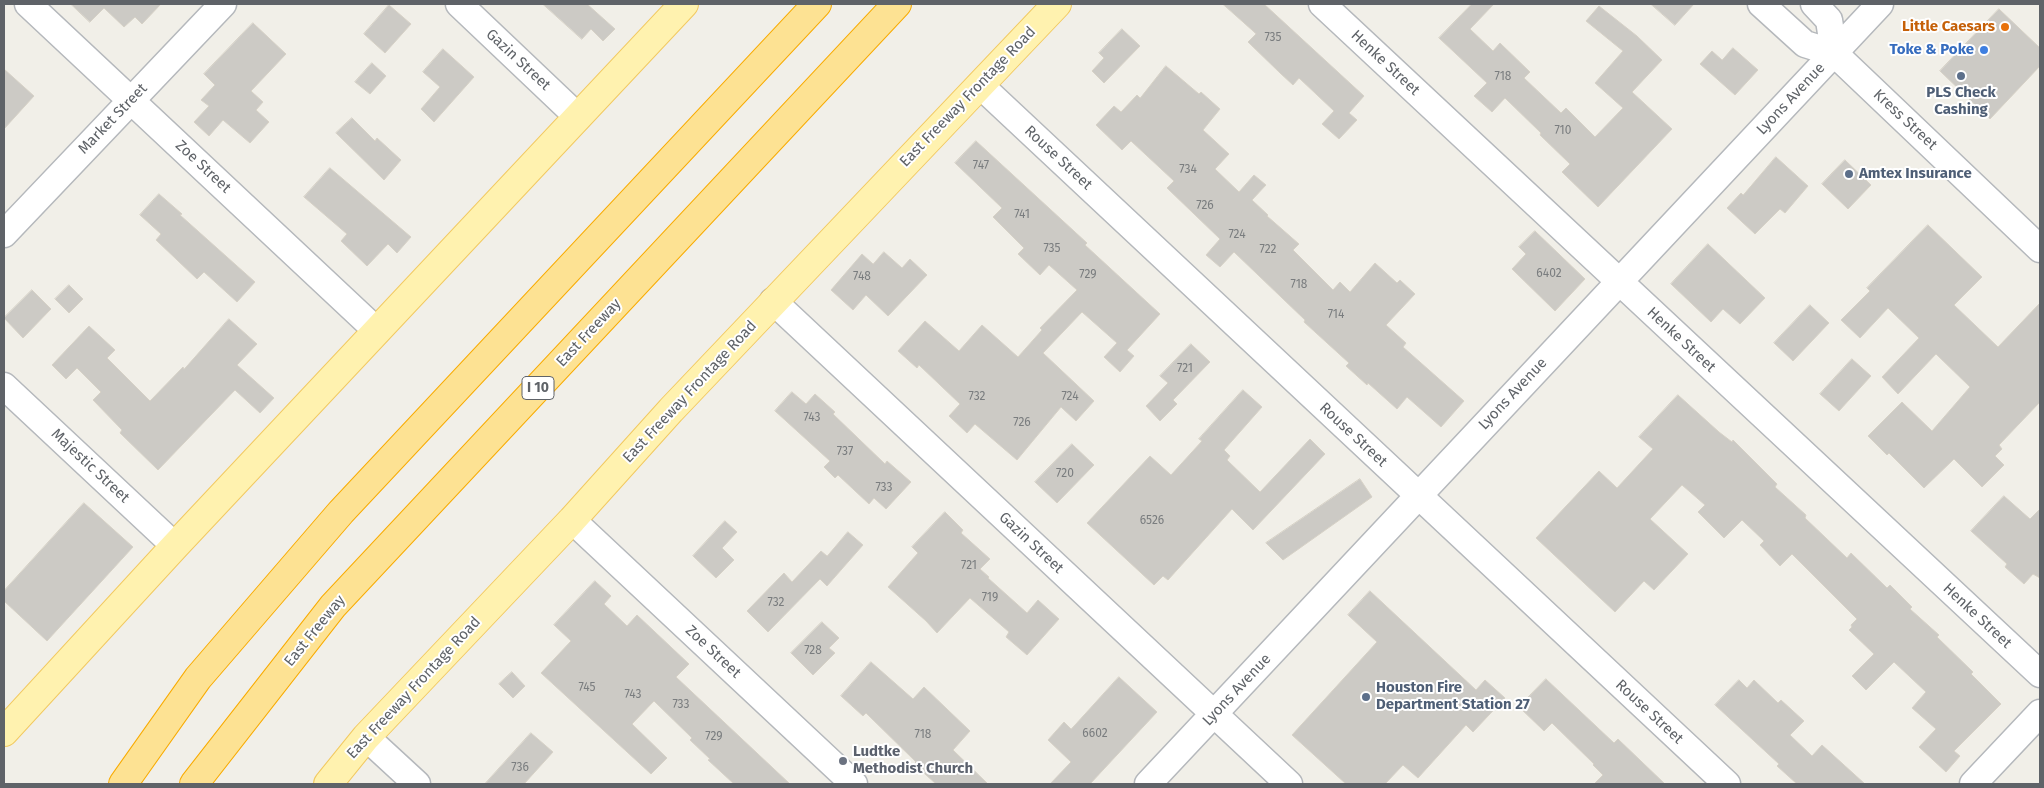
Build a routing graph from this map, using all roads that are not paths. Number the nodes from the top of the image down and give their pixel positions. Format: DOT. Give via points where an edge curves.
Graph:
graph roads {
  1 [pos="28,4"];
  2 [pos="223,4"];
  3 [pos="459,4"];
  4 [pos="684,4"];
  5 [pos="817,4"];
  6 [pos="897,4"];
  7 [pos="1057,4"];
  8 [pos="1322,4"];
  9 [pos="1761,4"];
  10 [pos="1814,4"];
  11 [pos="1880,4"];
  12 [pos="1834,54"];
  13 [pos="980,85"];
  14 [pos="131,100"];
  15 [pos="578,117"];
  16 [pos="4,234"];
  17 [pos="2040,249"];
  18 [pos="1618,282"];
  19 [pos="773,302"];
  20 [pos="377,331"];
  21 [pos="4,386"];
  22 [pos="1418,495"];
  23 [pos="572,520"];
  24 [pos="175,546"];
  25 [pos="2040,674"];
  26 [pos="2040,713"];
  27 [pos="1214,714"];
  28 [pos="4,732"];
  29 [pos="366,737"];
  30 [pos="123,784"];
  31 [pos="194,784"];
  32 [pos="328,784"];
  33 [pos="417,784"];
  34 [pos="854,784"];
  35 [pos="1148,784"];
  36 [pos="1289,784"];
  37 [pos="1726,784"];
  38 [pos="1973,784"];
  1 -- 14 [label="street, Zoe Street"];
  2 -- 14 [label="street, Market Street"];
  3 -- 15 [label="street, Gazin Street"];
  4 -- 15 [label="main road"];
  5 -- 30 [label="highway" via="341,512 198,678"];
  6 -- 31 [label="highway, East Freeway / I 10" via="333,606"];
  7 -- 13 [label="main road, East Freeway Frontage Road"];
  8 -- 18 [label="street, Henke Street"];
  9 -- 12 [label="street, Kress Street" via="1805,44"];
  10 -- 12 [label="street" via="1829,20"];
  11 -- 12 [label="street, Lyons Avenue"];
  12 -- 17 [label="street, Kress Street"];
  12 -- 18 [label="street, Lyons Avenue"];
  13 -- 19 [label="main road, East Freeway Frontage Road"];
  13 -- 22 [label="street, Rouse Street"];
  14 -- 16 [label="street, Market Street"];
  14 -- 20 [label="street, Zoe Street"];
  15 -- 20 [label="main road"];
  18 -- 22 [label="street, Lyons Avenue"];
  18 -- 25 [label="street, Henke Street"];
  19 -- 23 [label="main road, East Freeway Frontage Road"];
  19 -- 27 [label="street, Gazin Street"];
  20 -- 24 [label="main road"];
  21 -- 24 [label="street, Majestic Street"];
  22 -- 27 [label="street, Lyons Avenue"];
  22 -- 37 [label="street, Rouse Street"];
  23 -- 29 [label="main road, East Freeway Frontage Road"];
  23 -- 34 [label="street, Zoe Street"];
  24 -- 28 [label="main road"];
  26 -- 38 [label="street"];
  27 -- 35 [label="street, Lyons Avenue"];
  27 -- 36 [label="street, Gazin Street"];
  29 -- 32 [label="main road, East Freeway Frontage Road"];
  29 -- 33 [label="street"];
}
